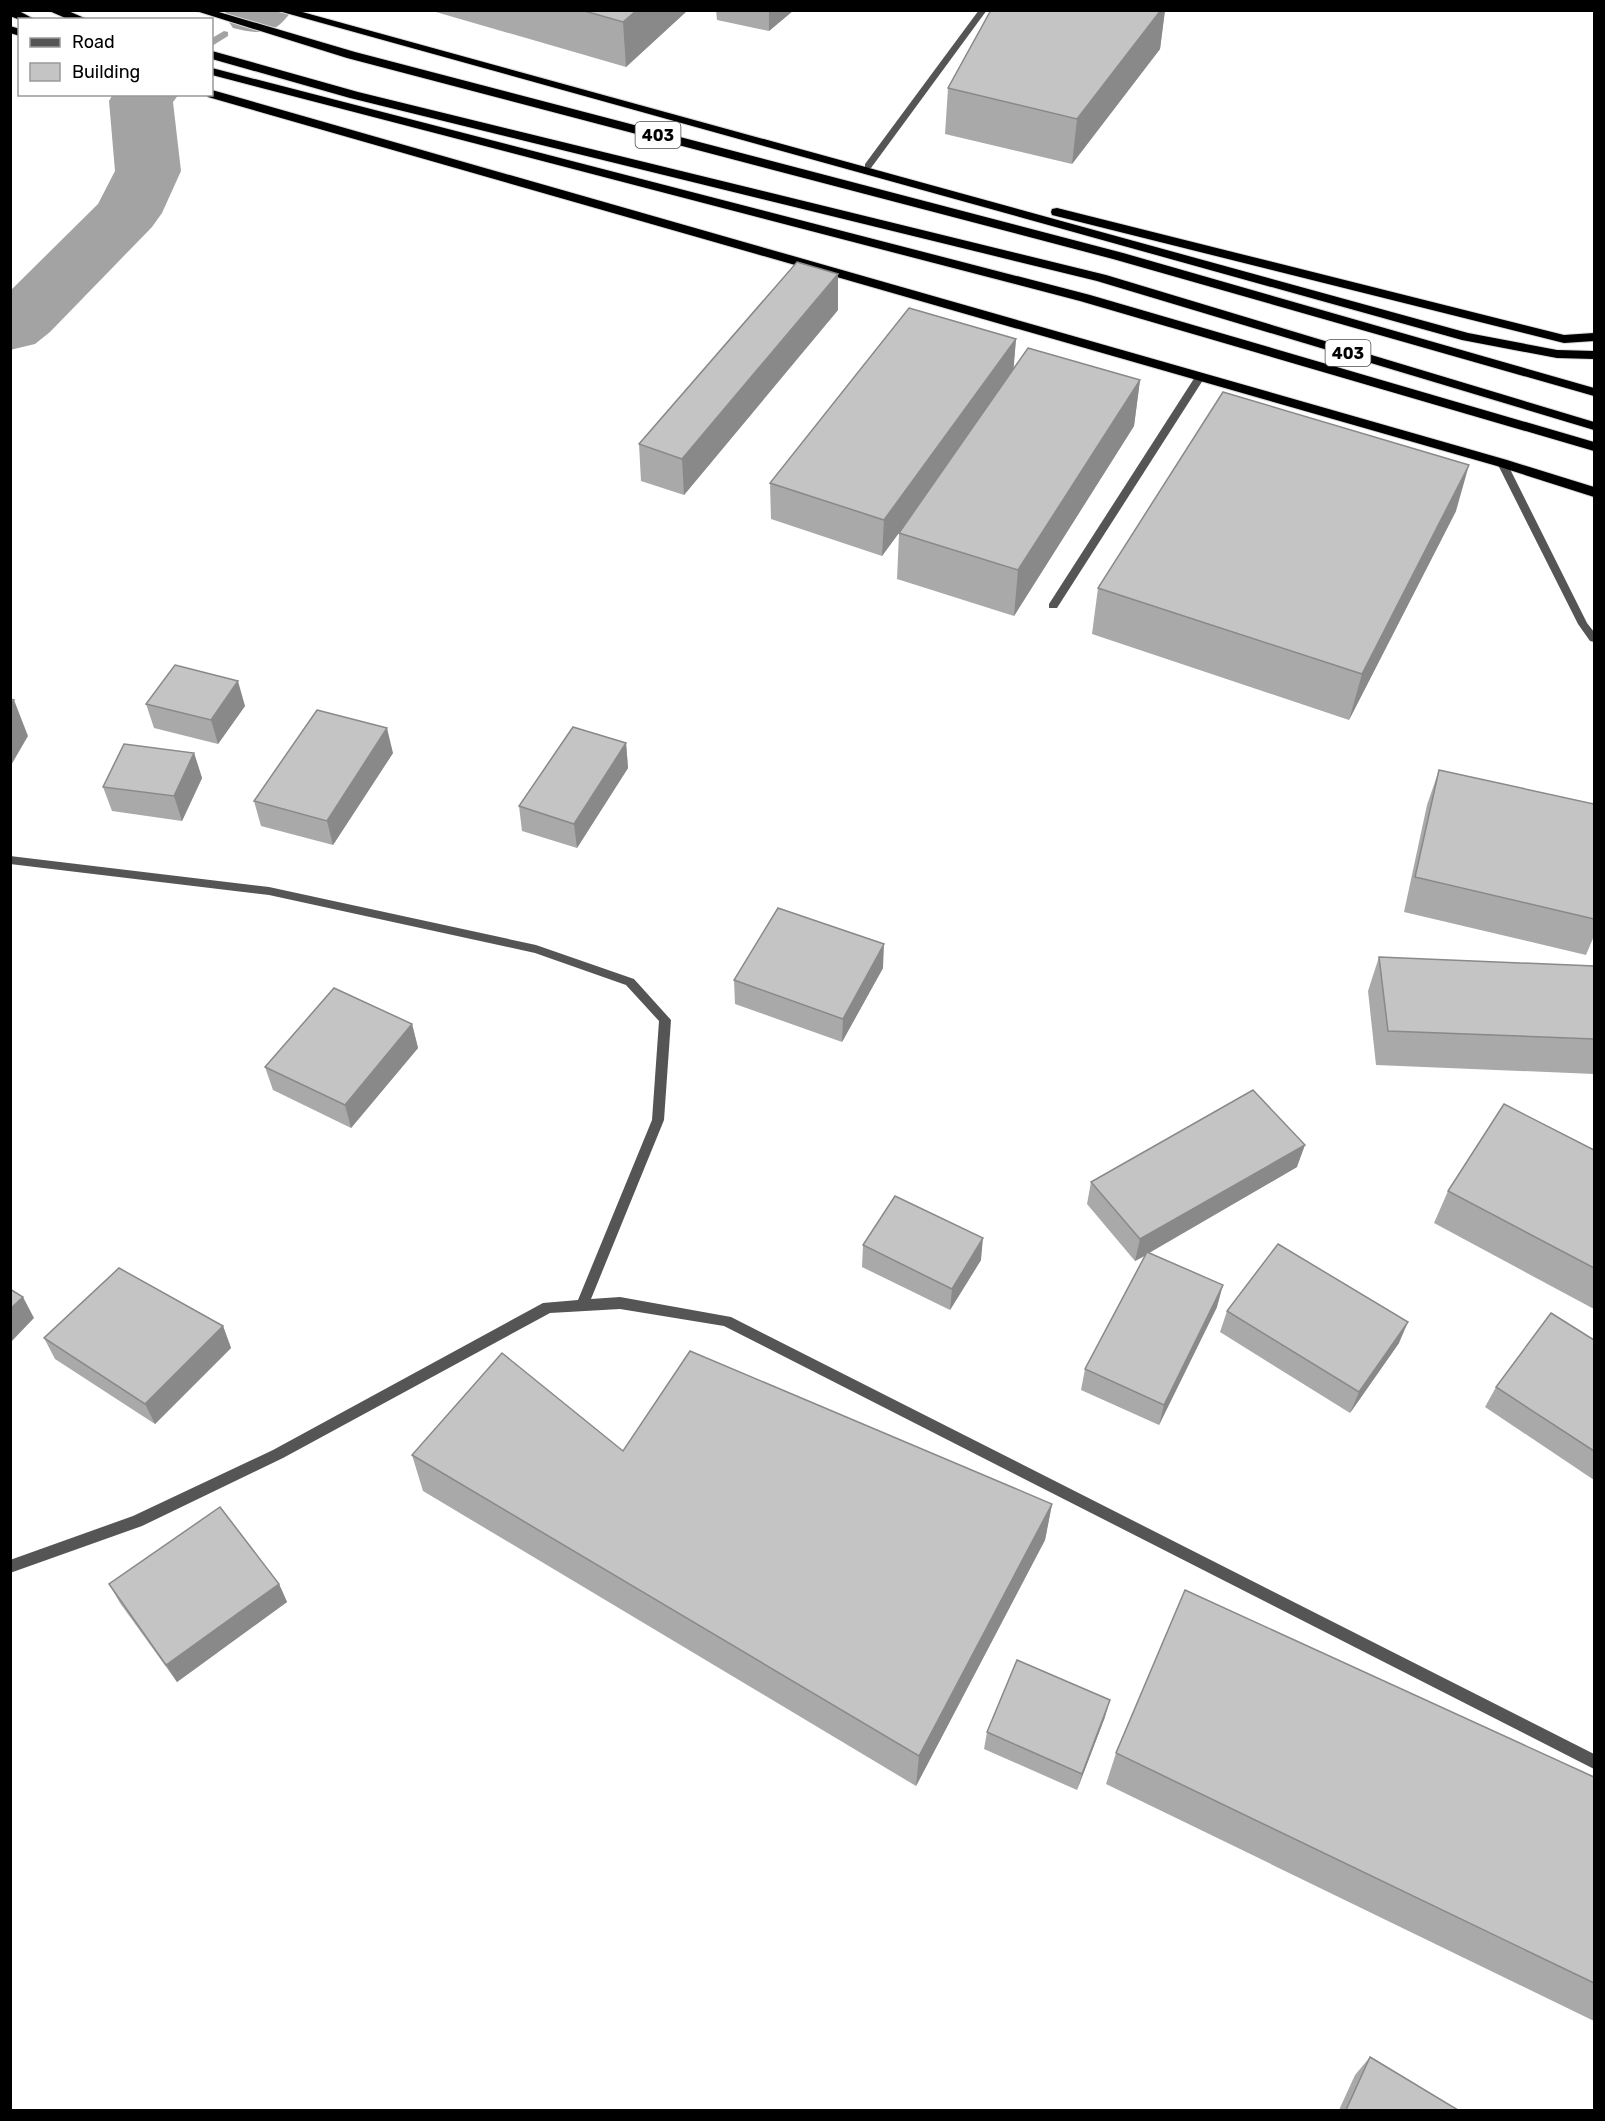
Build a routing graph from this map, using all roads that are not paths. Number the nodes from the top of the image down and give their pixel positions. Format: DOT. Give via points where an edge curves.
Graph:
graph roads {
  1 [pos="52,10"];
  2 [pos="198,10"];
  3 [pos="280,10"];
  4 [pos="325,10"];
  5 [pos="983,10"];
  6 [pos="10,12"];
  7 [pos="26,18"];
  8 [pos="78,18"];
  9 [pos="213,55"];
  10 [pos="213,72"];
  11 [pos="213,93"];
  12 [pos="868,166"];
  13 [pos="1594,336"];
  14 [pos="1594,355"];
  15 [pos="1200,377"];
  16 [pos="1594,392"];
  17 [pos="1594,426"];
  18 [pos="1594,447"];
  19 [pos="1502,463"];
  20 [pos="1594,492"];
  21 [pos="1053,606"];
  22 [pos="1594,639"];
  23 [pos="10,860"];
  24 [pos="582,1305"];
  25 [pos="10,1567"];
  26 [pos="1594,1762"];
  1 -- 8 [label="highway"];
  2 -- 16 [label="highway, 403" via="351,55 1118,256"];
  3 -- 14 [label="highway" via="1467,337 1557,354"];
  4 -- 12 [label="highway"];
  5 -- 12 [label="street"];
  6 -- 7 [label="highway"];
  9 -- 17 [label="highway, 403" via="354,95 1101,278"];
  10 -- 18 [label="highway" via="1085,298"];
  11 -- 15 [label="highway"];
  12 -- 13 [label="highway" via="1564,339"];
  15 -- 19 [label="highway"];
  15 -- 21 [label="street"];
  19 -- 20 [label="highway"];
  19 -- 22 [label="street"];
  23 -- 24 [label="street" via="269,891 536,949 630,982 665,1020 658,1120"];
  24 -- 25 [label="street" via="548,1307 279,1454 137,1521"];
  24 -- 26 [label="street" via="620,1303 726,1320"];
}
